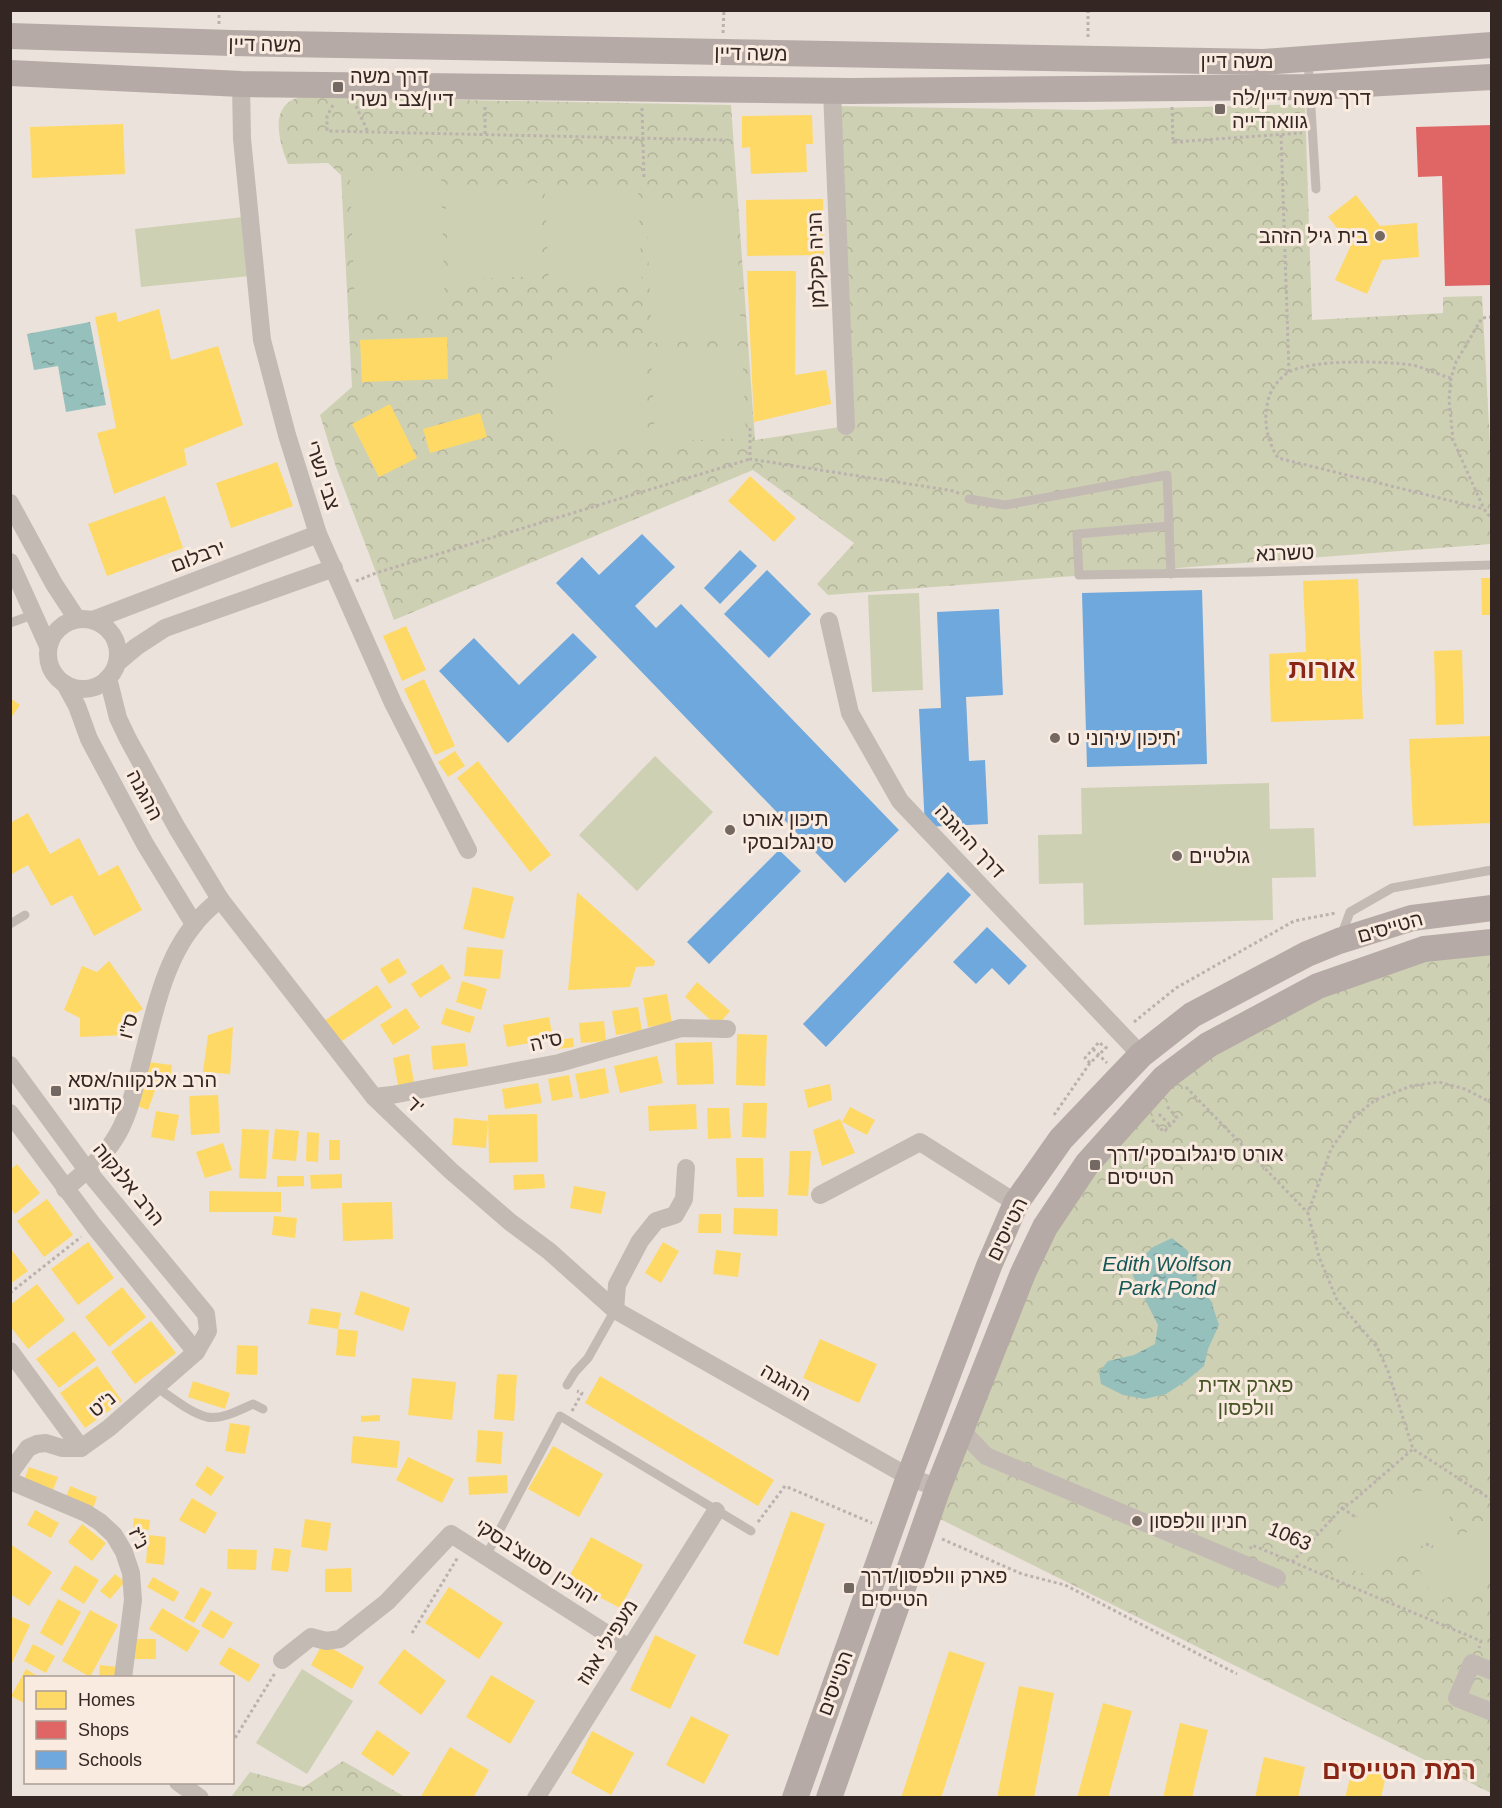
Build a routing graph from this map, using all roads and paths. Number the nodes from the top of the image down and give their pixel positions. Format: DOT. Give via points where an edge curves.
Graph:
graph roads {
  1 [pos="1088,10"];
  2 [pos="10,36"];
  3 [pos="1491,45"];
  4 [pos="1088,59"];
  5 [pos="1308,59"];
  6 [pos="10,73"];
  7 [pos="1491,77"];
  8 [pos="241,84"];
  9 [pos="1310,87"];
  10 [pos="832,91"];
  11 [pos="485,100"];
  12 [pos="642,101"];
  13 [pos="339,102"];
  14 [pos="1172,102"];
  15 [pos="352,104"];
  16 [pos="368,132"];
  17 [pos="1313,132"];
  18 [pos="485,134"];
  19 [pos="1281,135"];
  20 [pos="643,138"];
  21 [pos="723,140"];
  22 [pos="644,178"];
  23 [pos="1316,189"];
  24 [pos="1491,317"];
  25 [pos="1289,372"];
  26 [pos="1451,378"];
  27 [pos="846,426"];
  28 [pos="750,428"];
  29 [pos="750,459"];
  30 [pos="969,499"];
  31 [pos="10,503"];
  32 [pos="1484,509"];
  33 [pos="1491,520"];
  34 [pos="1169,526"];
  35 [pos="318,534"];
  36 [pos="10,562"];
  37 [pos="1491,565"];
  38 [pos="334,568"];
  39 [pos="1171,574"];
  40 [pos="342,587"];
  41 [pos="35,614"];
  42 [pos="85,619"];
  43 [pos="829,621"];
  44 [pos="10,623"];
  45 [pos="48,646"];
  46 [pos="113,671"];
  47 [pos="65,684"];
  48 [pos="468,850"];
  49 [pos="1491,870"];
  50 [pos="220,899"];
  51 [pos="1491,908"];
  52 [pos="25,915"];
  53 [pos="10,924"];
  54 [pos="194,924"];
  55 [pos="1339,941"];
  56 [pos="1491,942"];
  57 [pos="727,1029"];
  58 [pos="1105,1048"];
  59 [pos="1141,1055"];
  60 [pos="1090,1064"];
  61 [pos="10,1065"];
  62 [pos="1171,1072"];
  63 [pos="374,1097"];
  64 [pos="1491,1103"];
  65 [pos="1165,1104"];
  66 [pos="10,1113"];
  67 [pos="1160,1115"];
  68 [pos="1151,1119"];
  69 [pos="1170,1125"];
  70 [pos="686,1168"];
  71 [pos="87,1170"];
  72 [pos="65,1189"];
  73 [pos="820,1194"];
  74 [pos="1016,1203"];
  75 [pos="1308,1213"];
  76 [pos="94,1226"];
  77 [pos="10,1293"];
  78 [pos="615,1310"];
  79 [pos="208,1331"];
  80 [pos="10,1351"];
  81 [pos="196,1352"];
  82 [pos="567,1385"];
  83 [pos="156,1387"];
  84 [pos="263,1409"];
  85 [pos="566,1420"];
  86 [pos="962,1431"];
  87 [pos="81,1448"];
  88 [pos="1413,1449"];
  89 [pos="986,1456"];
  90 [pos="949,1462"];
  91 [pos="10,1473"];
  92 [pos="909,1477"];
  93 [pos="10,1481"];
  94 [pos="938,1488"];
  95 [pos="1491,1500"];
  96 [pos="1342,1508"];
  97 [pos="716,1511"];
  98 [pos="1357,1518"];
  99 [pos="872,1523"];
  100 [pos="752,1531"];
  101 [pos="923,1531"];
  102 [pos="458,1539"];
  103 [pos="1426,1544"];
  104 [pos="1433,1547"];
  105 [pos="486,1556"];
  106 [pos="1292,1562"];
  107 [pos="1244,1564"];
  108 [pos="1277,1578"];
  109 [pos="412,1633"];
  110 [pos="629,1648"];
  111 [pos="282,1660"];
  112 [pos="1472,1663"];
  113 [pos="1491,1671"];
  114 [pos="1237,1674"];
  115 [pos="123,1676"];
  116 [pos="1491,1712"];
  117 [pos="234,1740"];
  118 [pos="181,1784"];
  119 [pos="200,1797"];
  120 [pos="536,1797"];
  121 [pos="795,1797"];
  122 [pos="829,1797"];
  1 -- 4 [label="path"];
  2 -- 4 [label="street, משה דיין"];
  3 -- 5 [label="street, משה דיין"];
  4 -- 5 [label="street, משה דיין"];
  5 -- 9 [label="lane"];
  6 -- 8 [label="street, משה דיין"];
  7 -- 9 [label="street, משה דיין"];
  8 -- 10 [label="street, משה דיין"];
  8 -- 35 [label="street, צבי נשרי" via="242,139 262,340 286,435"];
  9 -- 10 [label="street, משה דיין"];
  9 -- 17 [label="lane"];
  10 -- 27 [label="street, הניה פקלמן"];
  11 -- 18 [label="path"];
  12 -- 20 [label="path"];
  13 -- 16 [label="path" via="328,112 327,131"];
  14 -- 19 [label="path" via="1173,142"];
  15 -- 16 [label="path"];
  16 -- 18 [label="path"];
  17 -- 19 [label="path"];
  17 -- 23 [label="lane"];
  18 -- 20 [label="path"];
  19 -- 25 [label="path"];
  20 -- 21 [label="path"];
  20 -- 22 [label="path"];
  24 -- 26 [label="path" via="1482,318"];
  25 -- 26 [label="path" via="1332,363 1396,364"];
  25 -- 32 [label="path" via="1277,382 1266,408 1268,436 1278,458"];
  26 -- 32 [label="path" via="1453,440"];
  28 -- 29 [label="path"];
  29 -- 30 [label="path" via="954,491"];
  29 -- 40 [label="path" via="376,573"];
  30 -- 34 [label="lane" via="1005,505 1167,476"];
  31 -- 42 [label="street" via="54,584"];
  32 -- 33 [label="path"];
  34 -- 39 [label="lane"];
  34 -- 39 [label="lane, טשרנא" via="1077,534 1079,575"];
  35 -- 38 [label="street, צבי נשרי"];
  35 -- 42 [label="street, ירבלום"];
  36 -- 41 [label="street"];
  37 -- 39 [label="lane, טשרנא"];
  38 -- 40 [label="street, צבי נשרי"];
  38 -- 46 [label="street" via="165,628 136,646"];
  40 -- 48 [label="street, צבי נשרי" via="393,703"];
  41 -- 44 [label="lane"];
  41 -- 45 [label="street"];
  42 -- 45 [label="street" via="59,628"];
  42 -- 46 [label="street" via="103,624 111,632 118,652"];
  43 -- 59 [label="street, דרך ההגנה" via="850,713 900,801"];
  45 -- 47 [label="street" via="51,668"];
  46 -- 47 [label="street" via="95,687"];
  46 -- 50 [label="street, ההגנה" via="118,718"];
  47 -- 54 [label="street, ההגנה" via="89,739 145,844"];
  49 -- 55 [label="lane" via="1392,888 1350,912"];
  50 -- 54 [label="street, ס\"ו"];
  50 -- 63 [label="street, ד'"];
  51 -- 55 [label="street, הטייסים" via="1412,918"];
  52 -- 53 [label="lane"];
  54 -- 71 [label="street, ס\"ו" via="161,990 126,1117 114,1141"];
  55 -- 59 [label="street, הטייסים" via="1306,954 1192,1015"];
  56 -- 62 [label="street, הטייסים" via="1424,949 1317,986 1208,1045"];
  57 -- 63 [label="street, ס\"ה" via="681,1028 559,1062"];
  58 -- 60 [label="path" via="1099,1042 1085,1058"];
  59 -- 74 [label="street, הטייסים" via="1061,1139"];
  61 -- 71 [label="street, הרב אלנקוה"];
  62 -- 75 [label="path"];
  62 -- 86 [label="street, הטייסים" via="1087,1164 1045,1227 1023,1273"];
  63 -- 78 [label="street, ד'" via="451,1171"];
  64 -- 75 [label="path" via="1465,1089 1439,1082 1411,1086 1375,1100 1352,1119 1331,1149"];
  65 -- 69 [label="path" via="1177,1118"];
  66 -- 72 [label="street"];
  67 -- 69 [label="path"];
  68 -- 69 [label="path" via="1164,1132"];
  70 -- 78 [label="street" via="684,1199 675,1215 656,1221 640,1241 617,1285"];
  71 -- 72 [label="street"];
  71 -- 79 [label="street, הרב אלנקוה" via="206,1314"];
  72 -- 76 [label="street"];
  73 -- 74 [label="street" via="920,1142"];
  74 -- 92 [label="street, הטייסים"];
  75 -- 88 [label="path" via="1319,1257 1337,1300 1377,1347 1389,1371"];
  76 -- 77 [label="path"];
  76 -- 81 [label="street"];
  78 -- 82 [label="lane" via="588,1358"];
  78 -- 92 [label="street, ההגנה"];
  79 -- 81 [label="street, נ\"ט"];
  80 -- 87 [label="street"];
  81 -- 83 [label="street, נ\"ט"];
  82 -- 85 [label="path" via="574,1388 575,1394 577,1390 582,1393"];
  83 -- 84 [label="lane" via="208,1417 226,1415 253,1404"];
  83 -- 87 [label="street, נ\"ט"];
  85 -- 97 [label="lane"];
  85 -- 105 [label="lane" via="560,1416"];
  86 -- 89 [label="street"];
  86 -- 90 [label="street, הטייסים"];
  87 -- 91 [label="street" via="37,1444 28,1448"];
  88 -- 95 [label="path"];
  88 -- 96 [label="path"];
  89 -- 90 [label="street"];
  89 -- 107 [label="street"];
  90 -- 94 [label="street, הטייסים"];
  92 -- 94 [label="street, ההגנה"];
  92 -- 121 [label="street, הטייסים"];
  93 -- 115 [label="street, נ\"ז" via="86,1513 114,1535 124,1552 133,1600"];
  94 -- 101 [label="street, הטייסים"];
  96 -- 98 [label="path"];
  96 -- 106 [label="path"];
  97 -- 100 [label="lane"];
  97 -- 110 [label="street, מעפילי אגוז"];
  99 -- 100 [label="path" via="785,1486"];
  101 -- 114 [label="path" via="1022,1574 1065,1585"];
  101 -- 122 [label="street, הטייסים"];
  102 -- 105 [label="street, יהויכין סטוצ'בסקי"];
  102 -- 109 [label="path"];
  102 -- 111 [label="street" via="340,1639 312,1637"];
  103 -- 104 [label="path"];
  105 -- 110 [label="street, יהויכין סטוצ'בסקי"];
  106 -- 107 [label="path, 1063" via="1252,1545"];
  106 -- 112 [label="path, 1063" via="1481,1641"];
  107 -- 108 [label="street"];
  110 -- 120 [label="street, מעפילי אגוז"];
  111 -- 117 [label="path"];
  112 -- 113 [label="street"];
  112 -- 116 [label="street" via="1457,1698"];
  118 -- 119 [label="street"];
}
